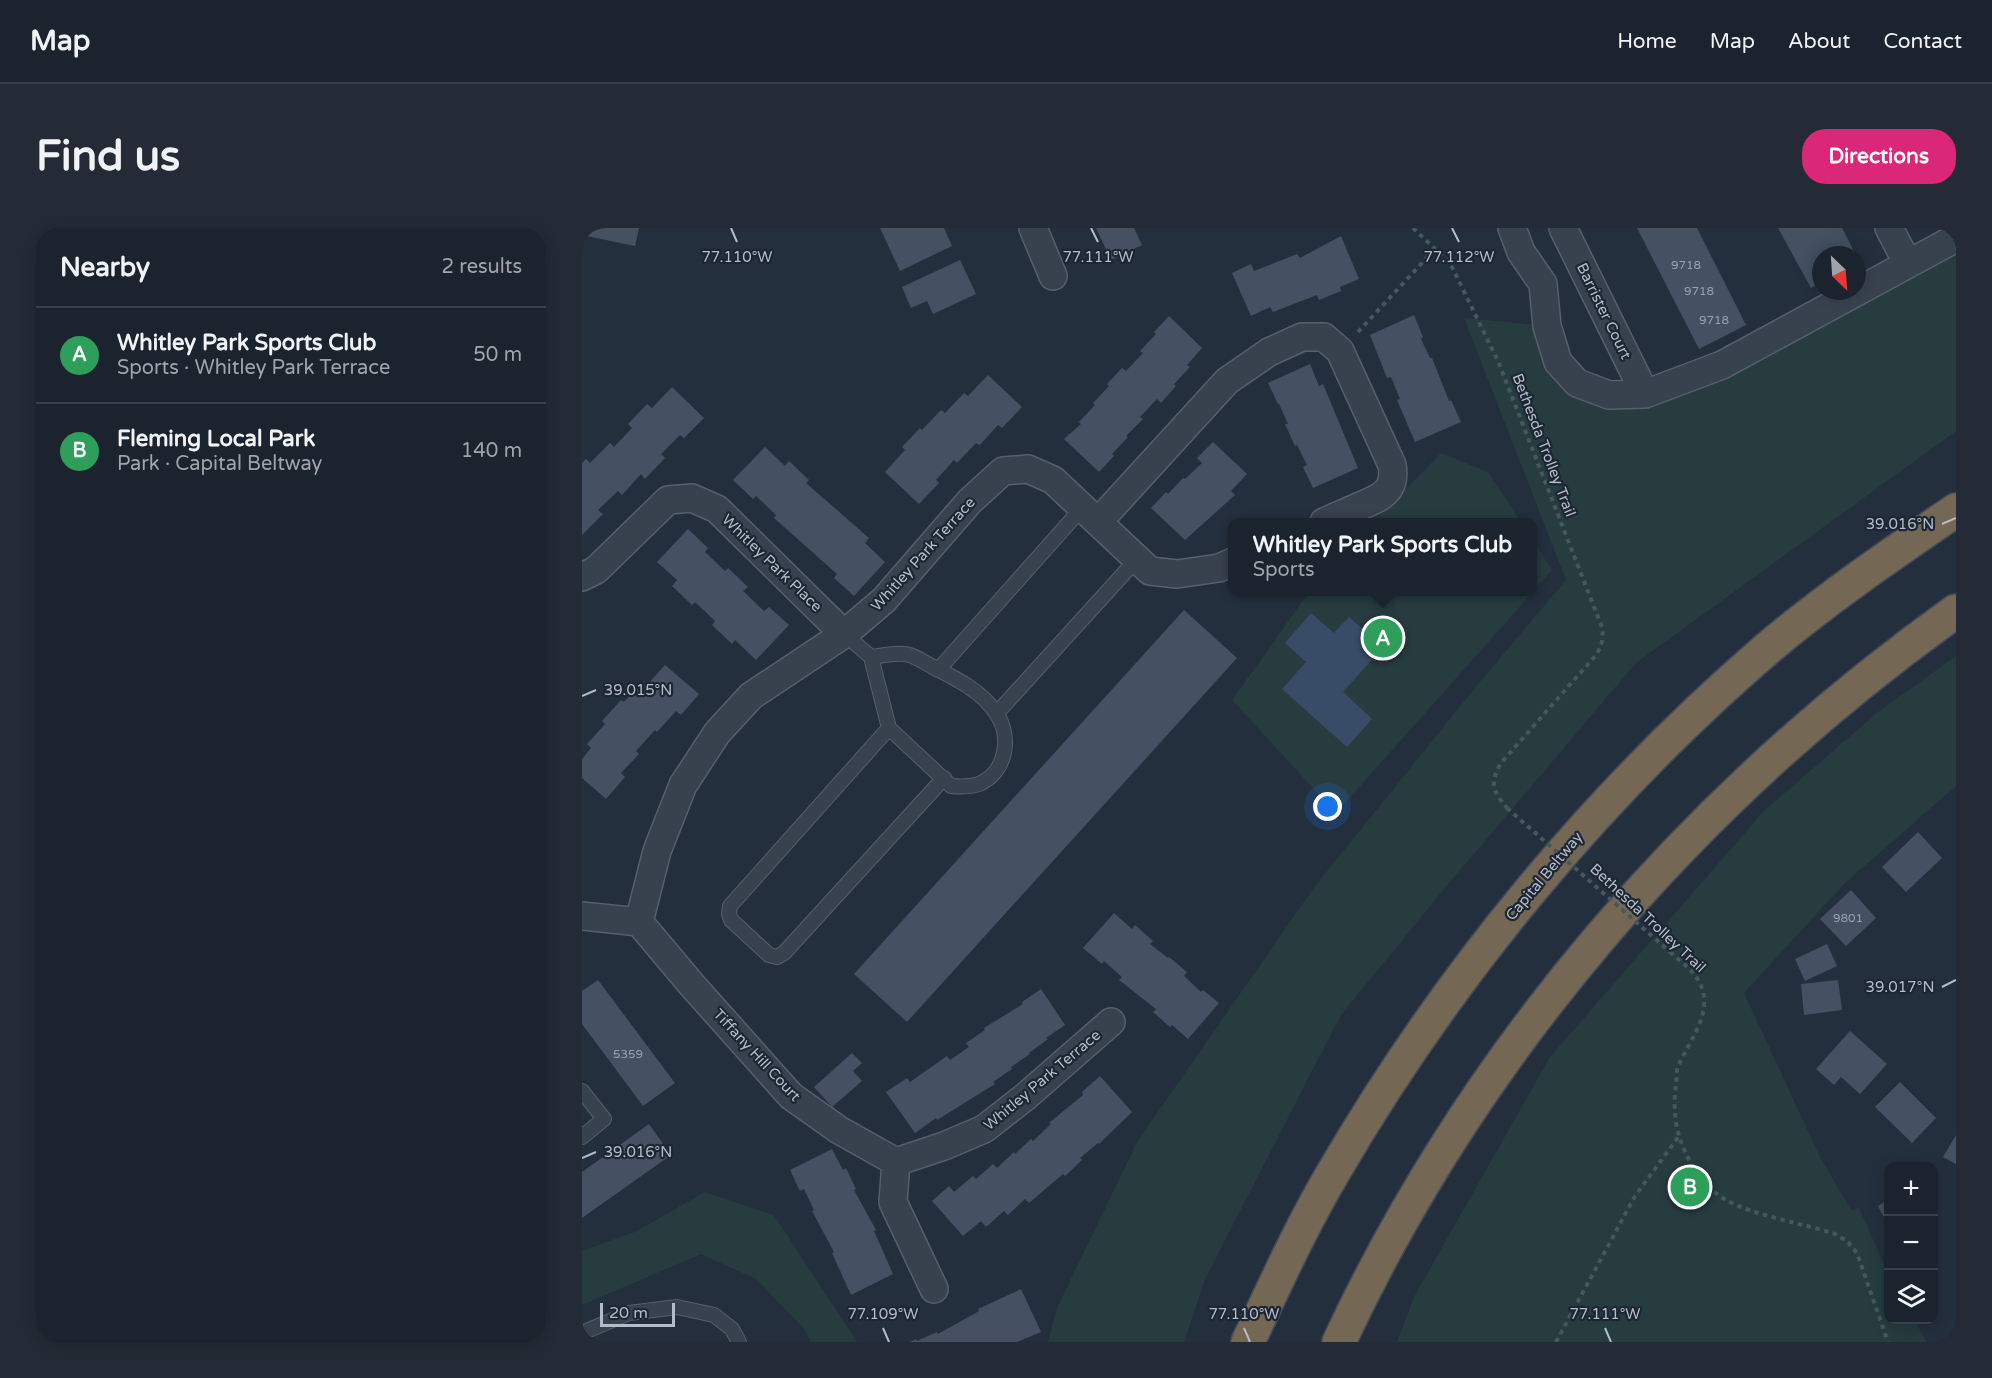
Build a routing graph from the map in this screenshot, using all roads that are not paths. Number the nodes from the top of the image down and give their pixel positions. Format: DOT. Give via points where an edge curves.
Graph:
graph roads {
  1 [pos="1033,228"];
  2 [pos="1512,228"];
  3 [pos="1563,228"];
  4 [pos="1889,228"];
  5 [pos="1956,238"];
  6 [pos="1908,264"];
  7 [pos="1053,276"];
  8 [pos="1645,394"];
  9 [pos="1956,510"];
  10 [pos="1091,514"];
  11 [pos="1333,518"];
  12 [pos="1137,559"];
  13 [pos="1228,564"];
  14 [pos="582,577"];
  15 [pos="1956,611"];
  16 [pos="844,634"];
  17 [pos="871,657"];
  18 [pos="938,670"];
  19 [pos="997,713"];
  20 [pos="889,728"];
  21 [pos="944,777"];
  22 [pos="582,916"];
  23 [pos="639,922"];
  24 [pos="1111,1022"];
  25 [pos="582,1091"];
  26 [pos="582,1137"];
  27 [pos="896,1162"];
  28 [pos="933,1289"];
  29 [pos="582,1333"];
  30 [pos="738,1342"];
  31 [pos="1248,1342"];
  32 [pos="1339,1342"];
  1 -- 7 [label="street"];
  2 -- 8 [label="street" via="1521,252 1543,284 1547,326 1558,362 1577,383 1609,395"];
  3 -- 8 [label="street, Barrister Court"];
  4 -- 6 [label="street"];
  5 -- 6 [label="street"];
  6 -- 8 [label="street" via="1722,365"];
  9 -- 31 [label="highway, Capital Beltway" via="1769,647 1681,727 1604,806 1530,891 1462,978 1356,1135 1288,1256"];
  10 -- 11 [label="street" via="1227,381 1269,352 1302,338 1324,337 1340,351 1393,473 1382,496"];
  10 -- 12 [label="street, Whitley Park Terrace"];
  10 -- 16 [label="street, Whitley Park Terrace" via="1053,480 1028,470 1003,471 970,501 884,600"];
  10 -- 18 [label="lane"];
  12 -- 13 [label="street, Whitley Park Terrace" via="1150,571 1177,574"];
  12 -- 19 [label="lane"];
  14 -- 16 [label="street, Whitley Park Place" via="596,570 668,500 692,498 717,509"];
  15 -- 32 [label="highway" via="1823,713 1737,791 1657,871 1590,948 1459,1125 1398,1227"];
  16 -- 17 [label="lane"];
  16 -- 23 [label="street, Whitley Park Terrace" via="751,696 717,734 684,785 670,818 657,851"];
  17 -- 18 [label="lane" via="905,653"];
  17 -- 20 [label="lane"];
  18 -- 19 [label="lane" via="975,690"];
  19 -- 21 [label="lane" via="1006,739 1005,753 995,771 979,784 965,787 951,786"];
  20 -- 21 [label="lane"];
  20 -- 21 [label="lane" via="730,906 731,920 769,955 777,957 784,953"];
  22 -- 23 [label="street"];
  23 -- 27 [label="street, Tiffany Hill Court" via="791,1096 839,1130"];
  24 -- 27 [label="street, Whitley Park Terrace" via="984,1130"];
  25 -- 26 [label="lane" via="604,1119"];
  27 -- 28 [label="street" via="893,1202"];
  29 -- 30 [label="lane" via="629,1313 677,1307 714,1315 732,1329"];
}
